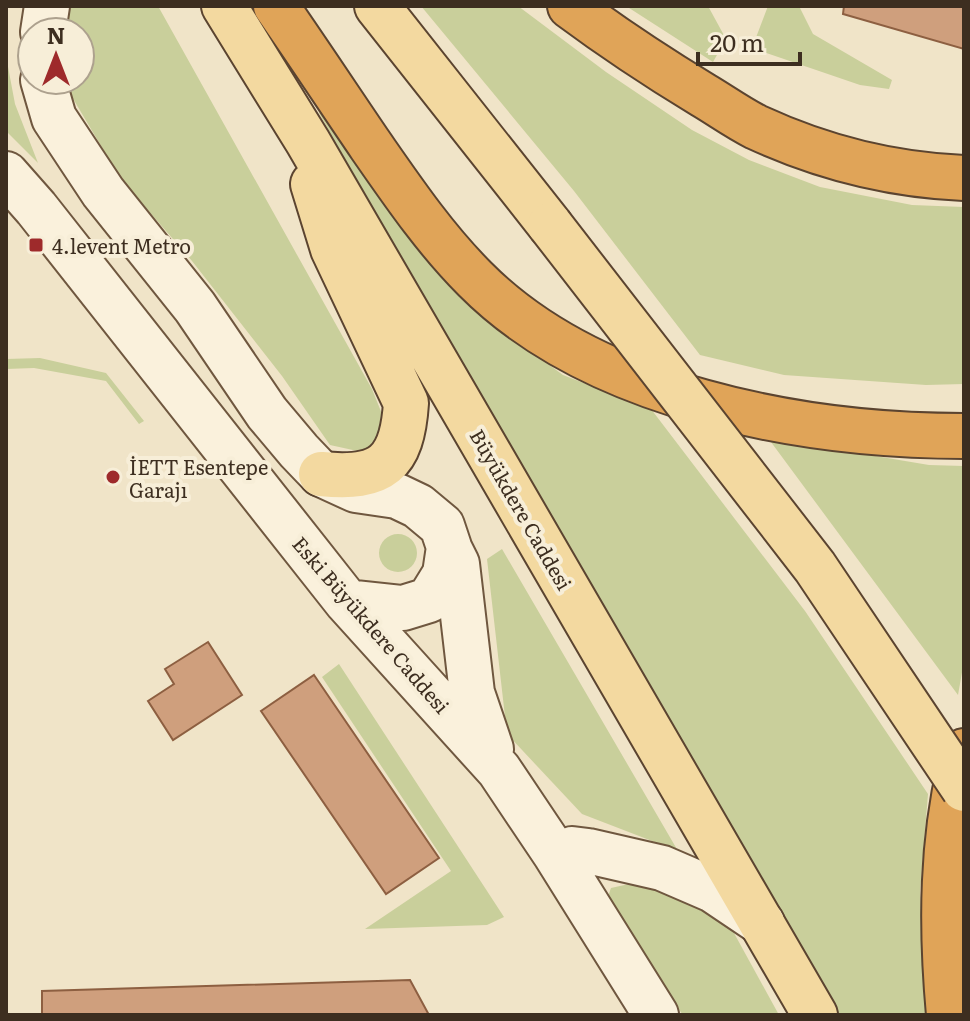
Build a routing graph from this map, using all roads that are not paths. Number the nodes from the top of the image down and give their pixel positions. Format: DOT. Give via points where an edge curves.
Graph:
graph roads {
  1 [pos="224,6"];
  2 [pos="276,6"];
  3 [pos="377,6"];
  4 [pos="570,6"];
  5 [pos="48,96"];
  6 [pos="308,142"];
  7 [pos="6,174"];
  8 [pos="964,178"];
  9 [pos="964,436"];
  10 [pos="321,474"];
  11 [pos="449,547"];
  12 [pos="347,602"];
  13 [pos="964,751"];
  14 [pos="499,770"];
  15 [pos="964,789"];
  16 [pos="964,827"];
  17 [pos="556,855"];
  18 [pos="945,878"];
  19 [pos="762,923"];
  20 [pos="656,1015"];
  21 [pos="815,1015"];
  22 [pos="949,1015"];
  1 -- 6 [label="main road, Büyükdere Caddesi"];
  2 -- 9 [label="highway" via="440,242 476,281 535,329 628,378 715,405 873,432"];
  3 -- 15 [label="main road, bridge" via="815,567"];
  4 -- 8 [label="highway" via="754,126 868,166"];
  5 -- 10 [label="street" via="54,118 103,192 195,307 267,413"];
  6 -- 10 [label="main road" via="314,193 333,249 406,403 404,431 389,461 352,477"];
  6 -- 19 [label="main road, Büyükdere Caddesi"];
  7 -- 12 [label="street, Eski Büyükdere Caddesi"];
  10 -- 11 [label="street" via="356,490 397,496 418,506 442,526"];
  11 -- 12 [label="street" via="445,574 429,600 403,608"];
  11 -- 14 [label="street" via="457,564 472,693"];
  12 -- 14 [label="street, Eski Büyükdere Caddesi"];
  13 -- 18 [label="highway"];
  14 -- 17 [label="street, Eski Büyükdere Caddesi"];
  16 -- 18 [label="highway"];
  17 -- 19 [label="street" via="572,849 662,868 713,890"];
  17 -- 20 [label="street, Eski Büyükdere Caddesi"];
  18 -- 22 [label="highway"];
  19 -- 21 [label="main road, Büyükdere Caddesi"];
}
